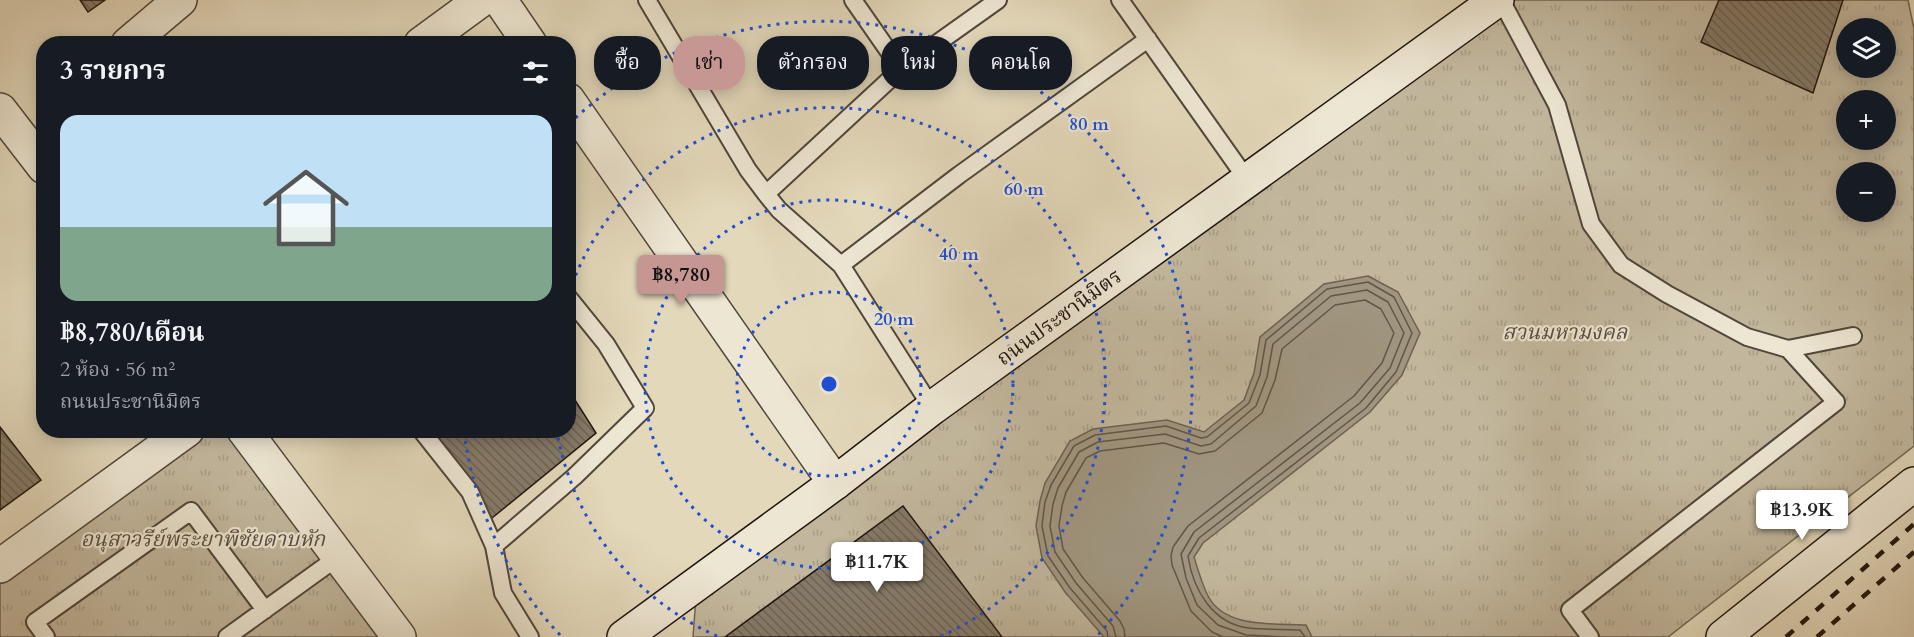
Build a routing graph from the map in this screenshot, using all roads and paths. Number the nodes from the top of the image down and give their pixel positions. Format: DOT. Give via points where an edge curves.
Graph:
graph roads {
  1 [pos="180,0"];
  2 [pos="647,0"];
  3 [pos="853,0"];
  4 [pos="998,0"];
  5 [pos="1120,0"];
  6 [pos="1499,0"];
  7 [pos="501,2"];
  8 [pos="137,36"];
  9 [pos="436,36"];
  10 [pos="524,36"];
  11 [pos="947,36"];
  12 [pos="1148,39"];
  13 [pos="881,40"];
  14 [pos="881,88"];
  15 [pos="0,110"];
  16 [pos="576,114"];
  17 [pos="36,157"];
  18 [pos="1248,181"];
  19 [pos="766,194"];
  20 [pos="842,265"];
  21 [pos="576,307"];
  22 [pos="1853,336"];
  23 [pos="1788,350"];
  24 [pos="932,408"];
  25 [pos="176,438"];
  26 [pos="249,438"];
  27 [pos="427,438"];
  28 [pos="835,483"];
  29 [pos="1914,484"];
  30 [pos="494,546"];
  31 [pos="338,557"];
  32 [pos="0,566"];
  33 [pos="264,610"];
  34 [pos="641,632"];
  35 [pos="46,637"];
  36 [pos="227,637"];
  37 [pos="399,637"];
  38 [pos="530,637"];
  39 [pos="1590,637"];
  40 [pos="1723,637"];
  1 -- 8 [label="street"];
  2 -- 19 [label="lane"];
  3 -- 13 [label="lane"];
  4 -- 11 [label="lane"];
  5 -- 12 [label="lane"];
  6 -- 18 [label="street, ถนนประชานิมิตร"];
  6 -- 23 [label="lane" via="1557,105 1591,224 1621,265 1747,337"];
  7 -- 9 [label="street"];
  7 -- 10 [label="street"];
  12 -- 18 [label="lane"];
  12 -- 20 [label="lane"];
  14 -- 19 [label="lane"];
  15 -- 17 [label="street"];
  16 -- 28 [label="street"];
  18 -- 24 [label="street, ถนนประชานิมิตร"];
  19 -- 20 [label="lane"];
  20 -- 24 [label="lane"];
  21 -- 30 [label="lane" via="606,344 645,408 574,477"];
  22 -- 23 [label="lane"];
  23 -- 39 [label="lane" via="1836,402 1570,610"];
  24 -- 28 [label="street, ถนนประชานิมิตร"];
  25 -- 32 [label="street"];
  26 -- 31 [label="street"];
  27 -- 30 [label="lane" via="470,492"];
  28 -- 34 [label="street, ถนนประชานิมิตร"];
  29 -- 40 [label="street"];
  30 -- 38 [label="lane" via="503,593"];
  31 -- 33 [label="lane"];
  31 -- 37 [label="street"];
  33 -- 35 [label="lane" via="191,511 35,622"];
  33 -- 36 [label="lane"];
}
